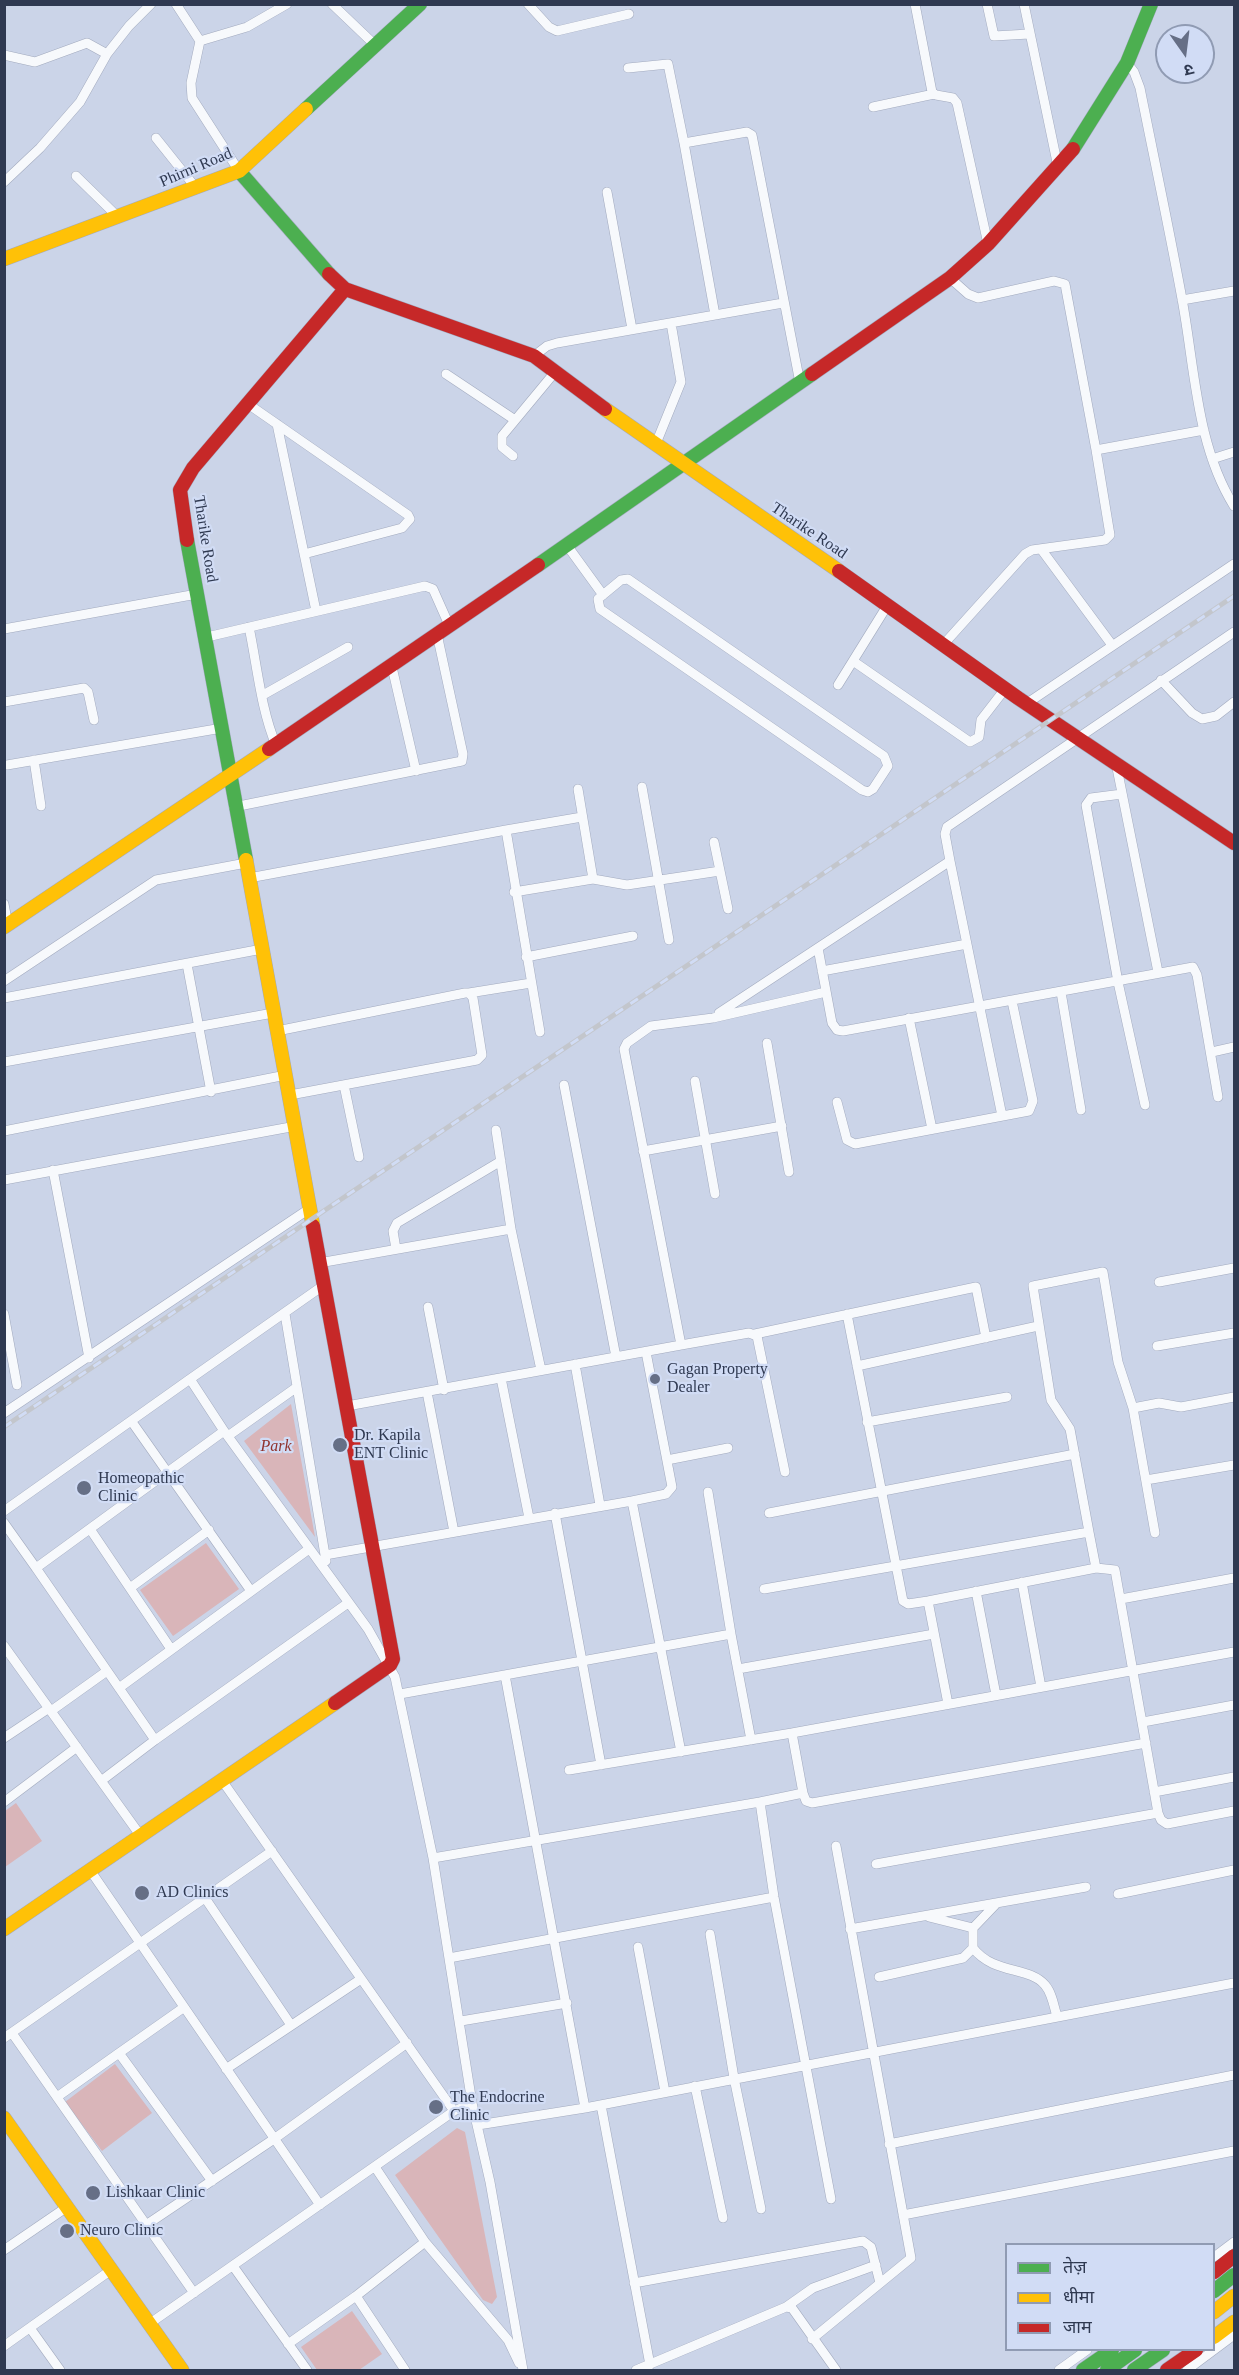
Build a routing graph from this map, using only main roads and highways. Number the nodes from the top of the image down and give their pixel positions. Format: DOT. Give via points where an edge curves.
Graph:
graph roads {
  1 [pos="420,4"];
  2 [pos="1150,4"];
  3 [pos="239,171"];
  4 [pos="4,259"];
  5 [pos="345,289"];
  6 [pos="684,466"];
  7 [pos="228,777"];
  8 [pos="1234,843"];
  9 [pos="6,926"];
  10 [pos="7,1922"];
  11 [pos="4,2118"];
  12 [pos="1234,2256"];
  13 [pos="1215,2271"];
  14 [pos="1234,2275"];
  15 [pos="1215,2290"];
  16 [pos="1234,2296"];
  17 [pos="1215,2311"];
  18 [pos="1234,2322"];
  19 [pos="1215,2336"];
  20 [pos="1109,2351"];
  21 [pos="1132,2351"];
  22 [pos="1159,2351"];
  23 [pos="1193,2351"];
  24 [pos="182,2370"];
  25 [pos="1083,2370"];
  26 [pos="1107,2370"];
  27 [pos="1134,2370"];
  28 [pos="1167,2370"];
  1 -- 3 [label="main road, Phirni Road"];
  2 -- 6 [label="main road" via="1127,63 1076,146 988,244 951,278"];
  3 -- 4 [label="main road, Phirni Road"];
  3 -- 5 [label="main road, Tharike Road"];
  5 -- 6 [label="main road, Tharike Road" via="534,356"];
  5 -- 7 [label="main road, Tharike Road" via="193,468 180,490"];
  6 -- 7 [label="main road"];
  6 -- 8 [label="main road, Tharike Road"];
  7 -- 9 [label="main road"];
  7 -- 10 [label="main road, Tharike Road" via="393,1653 390,1665 90,1870"];
  11 -- 24 [label="main road"];
  12 -- 13 [label="main road"];
  14 -- 15 [label="main road"];
  16 -- 17 [label="main road"];
  18 -- 19 [label="main road"];
  20 -- 25 [label="main road"];
  21 -- 26 [label="main road"];
  22 -- 27 [label="main road"];
  23 -- 28 [label="main road"];
}
